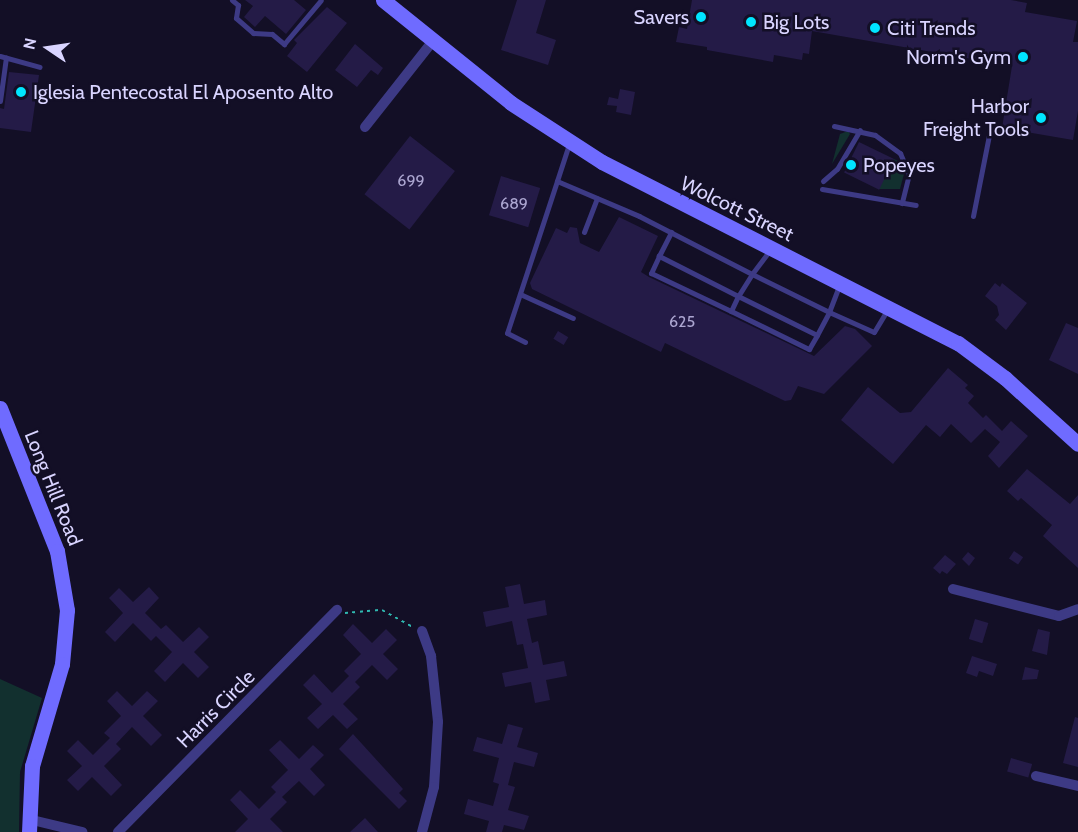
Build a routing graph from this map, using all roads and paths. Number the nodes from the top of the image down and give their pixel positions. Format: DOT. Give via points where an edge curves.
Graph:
graph roads {
  1 [pos="232,0"];
  2 [pos="321,0"];
  3 [pos="383,0"];
  4 [pos="434,41"];
  5 [pos="3,56"];
  6 [pos="40,67"];
  7 [pos="0,101"];
  8 [pos="365,126"];
  9 [pos="834,126"];
  10 [pos="860,130"];
  11 [pos="989,135"];
  12 [pos="570,143"];
  13 [pos="557,181"];
  14 [pos="823,181"];
  15 [pos="822,189"];
  16 [pos="597,198"];
  17 [pos="902,202"];
  18 [pos="916,205"];
  19 [pos="973,216"];
  20 [pos="584,232"];
  21 [pos="671,232"];
  22 [pos="771,249"];
  23 [pos="659,256"];
  24 [pos="752,274"];
  25 [pos="840,283"];
  26 [pos="519,294"];
  27 [pos="738,296"];
  28 [pos="889,307"];
  29 [pos="730,311"];
  30 [pos="829,312"];
  31 [pos="573,318"];
  32 [pos="818,334"];
  33 [pos="525,342"];
  34 [pos="0,408"];
  35 [pos="1078,444"];
  36 [pos="953,589"];
  37 [pos="1078,609"];
  38 [pos="337,610"];
  39 [pos="422,631"];
  40 [pos="1036,776"];
  41 [pos="1078,786"];
  42 [pos="28,826"];
  43 [pos="82,832"];
  44 [pos="118,832"];
  45 [pos="422,832"];
  1 -- 2 [label="lane" via="238,5 236,18 253,33 272,34 284,44"];
  3 -- 4 [label="main road, Wolcott Street"];
  4 -- 8 [label="street"];
  4 -- 12 [label="main road, Wolcott Street"];
  5 -- 6 [label="lane"];
  5 -- 7 [label="lane"];
  9 -- 10 [label="lane"];
  10 -- 14 [label="lane" via="837,169"];
  10 -- 17 [label="lane" via="875,135 908,164"];
  11 -- 19 [label="lane"];
  12 -- 13 [label="lane"];
  12 -- 22 [label="main road, Wolcott Street" via="627,177"];
  13 -- 16 [label="lane"];
  13 -- 26 [label="lane"];
  15 -- 17 [label="lane"];
  16 -- 20 [label="lane"];
  16 -- 21 [label="lane"];
  17 -- 18 [label="lane"];
  21 -- 23 [label="lane"];
  21 -- 24 [label="lane"];
  22 -- 24 [label="lane"];
  22 -- 25 [label="main road, Wolcott Street"];
  23 -- 27 [label="lane"];
  23 -- 29 [label="lane" via="651,273"];
  24 -- 27 [label="lane"];
  24 -- 30 [label="lane"];
  25 -- 28 [label="main road, Wolcott Street"];
  25 -- 30 [label="lane"];
  26 -- 31 [label="lane"];
  26 -- 33 [label="lane" via="507,333"];
  27 -- 29 [label="lane"];
  27 -- 32 [label="lane"];
  28 -- 30 [label="lane" via="874,332"];
  28 -- 35 [label="main road, Wolcott Street" via="971,352"];
  29 -- 32 [label="lane" via="809,349"];
  30 -- 32 [label="lane"];
  34 -- 42 [label="main road, Long Hill Road" via="57,551 67,610 62,664 32,766"];
  36 -- 37 [label="street" via="1059,616"];
  38 -- 39 [label="path" via="347,615 382,610"];
  38 -- 44 [label="street, Harris Circle"];
  39 -- 45 [label="street" via="431,656 438,720 434,787"];
  40 -- 41 [label="street"];
  42 -- 43 [label="street"];
}
